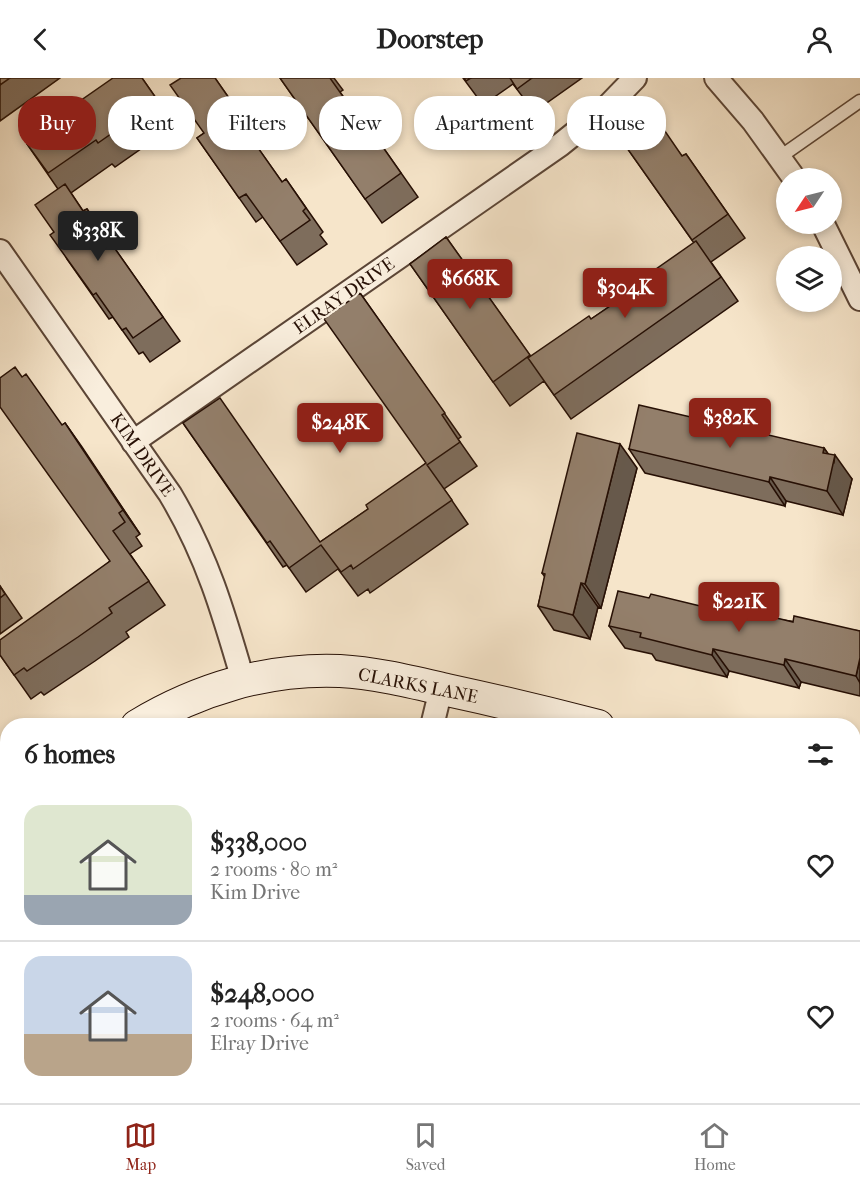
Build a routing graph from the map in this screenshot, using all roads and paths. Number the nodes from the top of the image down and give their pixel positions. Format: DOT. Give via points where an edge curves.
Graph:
graph roads {
  1 [pos="635,78"];
  2 [pos="716,78"];
  3 [pos="860,101"];
  4 [pos="780,157"];
  5 [pos="788,168"];
  6 [pos="828,234"];
  7 [pos="0,251"];
  8 [pos="860,299"];
  9 [pos="133,442"];
  10 [pos="243,680"];
  11 [pos="441,689"];
  12 [pos="150,718"];
  13 [pos="434,718"];
  14 [pos="564,718"];
  1 -- 9 [label="street, ELRAY DRIVE" via="606,108 560,145"];
  2 -- 4 [label="street"];
  3 -- 4 [label="lane"];
  4 -- 5 [label="street"];
  6 -- 8 [label="street"];
  7 -- 9 [label="street, KIM DRIVE"];
  9 -- 10 [label="street, KIM DRIVE" via="170,494 198,544"];
  10 -- 11 [label="street, CLARKS LANE" via="339,671"];
  10 -- 12 [label="street, CLARKS LANE" via="202,693"];
  11 -- 13 [label="street"];
  11 -- 14 [label="street, CLARKS LANE"];
}
